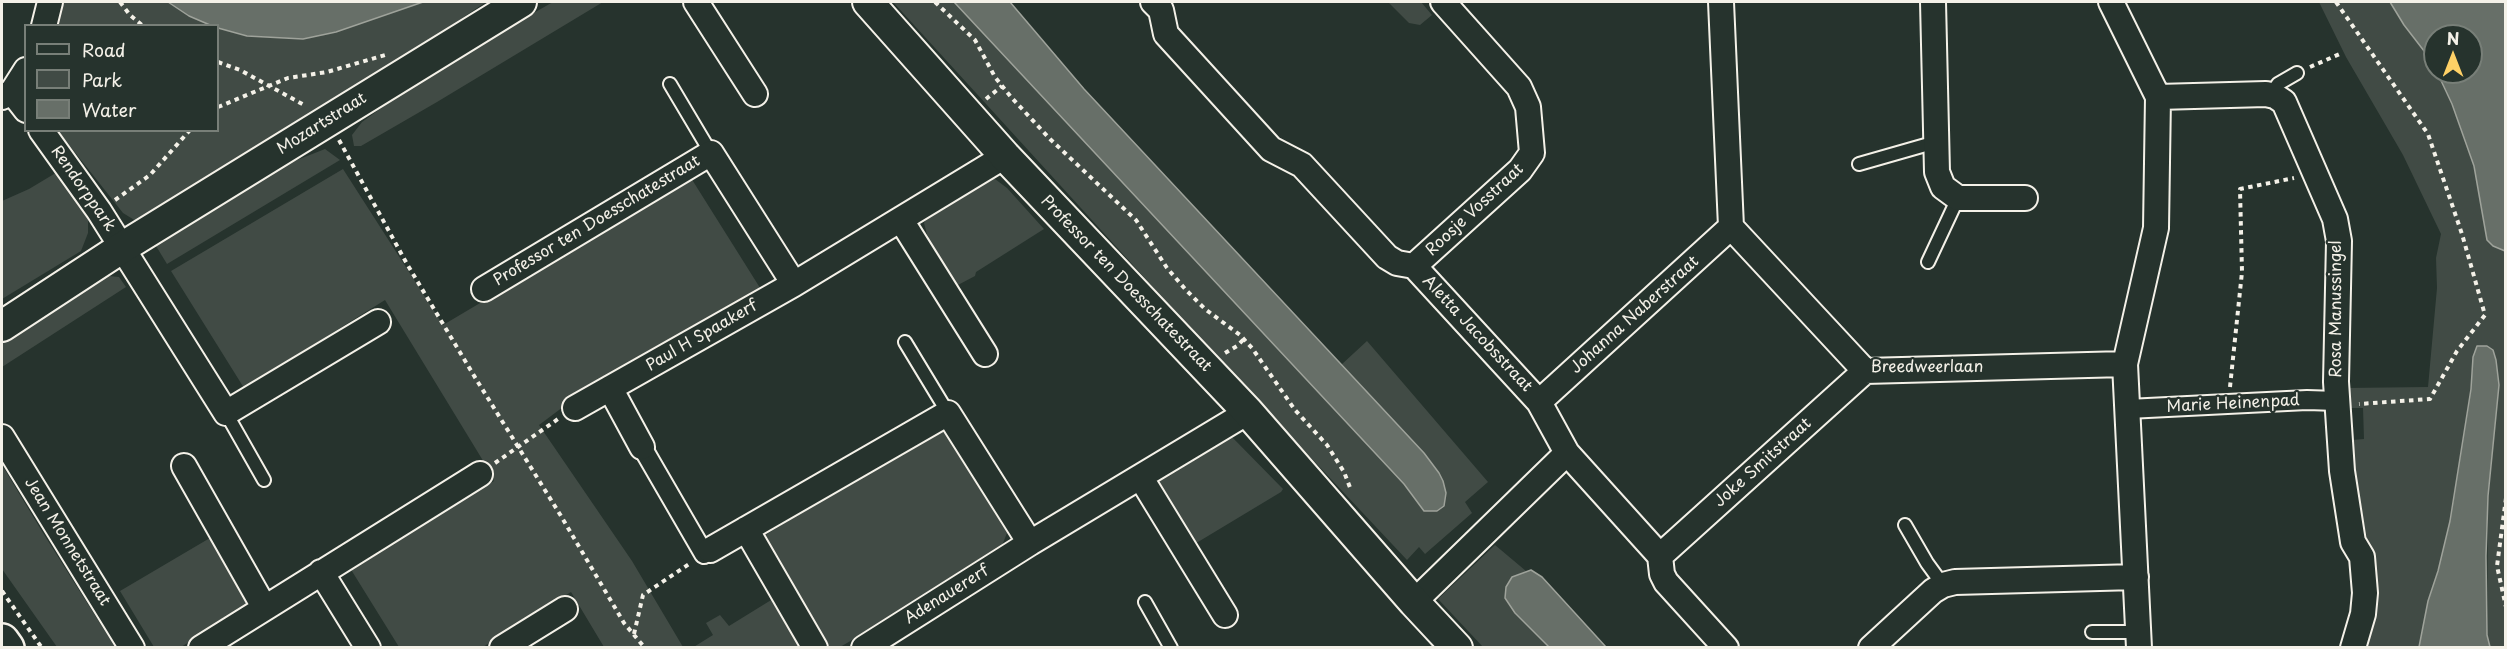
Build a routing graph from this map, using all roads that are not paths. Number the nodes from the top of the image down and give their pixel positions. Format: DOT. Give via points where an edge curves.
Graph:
graph roads {
  1 [pos="50,2"];
  2 [pos="521,2"];
  3 [pos="696,2"];
  4 [pos="868,2"];
  5 [pos="1443,2"];
  6 [pos="1721,2"];
  7 [pos="1933,2"];
  8 [pos="2111,2"];
  9 [pos="1161,4"];
  10 [pos="44,24"];
  11 [pos="2297,73"];
  12 [pos="24,75"];
  13 [pos="670,84"];
  14 [pos="755,94"];
  15 [pos="2270,95"];
  16 [pos="2158,97"];
  17 [pos="13,100"];
  18 [pos="42,132"];
  19 [pos="1936,142"];
  20 [pos="711,153"];
  21 [pos="1005,156"];
  22 [pos="1859,164"];
  23 [pos="1958,198"];
  24 [pos="2025,198"];
  25 [pos="901,220"];
  26 [pos="1731,227"];
  27 [pos="123,247"];
  28 [pos="1928,262"];
  29 [pos="1414,266"];
  30 [pos="794,284"];
  31 [pos="484,289"];
  32 [pos="378,322"];
  33 [pos="2,326"];
  34 [pos="905,342"];
  35 [pos="985,354"];
  36 [pos="2125,364"];
  37 [pos="1865,370"];
  38 [pos="610,388"];
  39 [pos="1539,402"];
  40 [pos="2337,404"];
  41 [pos="575,408"];
  42 [pos="2128,409"];
  43 [pos="1248,412"];
  44 [pos="226,413"];
  45 [pos="948,413"];
  46 [pos="2,437"];
  47 [pos="642,447"];
  48 [pos="1567,453"];
  49 [pos="184,466"];
  50 [pos="480,474"];
  51 [pos="1141,478"];
  52 [pos="264,480"];
  53 [pos="1905,525"];
  54 [pos="746,529"];
  55 [pos="1030,543"];
  56 [pos="707,552"];
  57 [pos="1660,556"];
  58 [pos="321,572"];
  59 [pos="2136,577"];
  60 [pos="1943,585"];
  61 [pos="1144,602"];
  62 [pos="1414,602"];
  63 [pos="264,607"];
  64 [pos="565,609"];
  65 [pos="1225,615"];
  66 [pos="2092,632"];
  67 [pos="2139,640"];
  68 [pos="2,641"];
  69 [pos="6,648"];
  70 [pos="132,648"];
  71 [pos="201,648"];
  72 [pos="368,648"];
  73 [pos="502,648"];
  74 [pos="815,648"];
  75 [pos="864,648"];
  76 [pos="1171,648"];
  77 [pos="1457,648"];
  78 [pos="1726,648"];
  79 [pos="1871,648"];
  80 [pos="2353,648"];
  1 -- 10 [label="street"];
  2 -- 27 [label="street, Mozartstraat"];
  3 -- 14 [label="street"];
  4 -- 21 [label="street, Professor ten Doesschatestraat"];
  5 -- 29 [label="street, Roosje Vosstraat" via="1519,87 1528,106 1532,153 1520,170"];
  6 -- 26 [label="street"];
  7 -- 19 [label="street"];
  8 -- 16 [label="street"];
  9 -- 29 [label="street, Aletta Jacobsstraat" via="1166,34 1271,149 1302,165 1387,257"];
  11 -- 15 [label="lane" via="2278,84"];
  12 -- 17 [label="street"];
  13 -- 20 [label="lane, Professor ten Doesschatestraat"];
  15 -- 16 [label="street"];
  15 -- 40 [label="street, Rosa Manussingel" via="2284,102 2335,219 2339,242"];
  16 -- 36 [label="street" via="2156,228"];
  18 -- 27 [label="street, Rendorppark"];
  19 -- 22 [label="lane"];
  19 -- 23 [label="street" via="1937,172 1943,187"];
  20 -- 30 [label="street, Professor ten Doesschatestraat"];
  20 -- 31 [label="street, Professor ten Doesschatestraat"];
  21 -- 25 [label="street"];
  21 -- 43 [label="street, Professor ten Doesschatestraat"];
  23 -- 24 [label="street"];
  23 -- 28 [label="lane"];
  25 -- 30 [label="street"];
  25 -- 35 [label="street"];
  26 -- 37 [label="street, Breedweerlaan"];
  26 -- 39 [label="street, Johanna Naberstraat"];
  27 -- 33 [label="street, Mozartstraat"];
  27 -- 44 [label="street"];
  29 -- 39 [label="street, Aletta Jacobsstraat"];
  30 -- 38 [label="street, Paul H Spaakerf"];
  32 -- 44 [label="street"];
  34 -- 45 [label="lane"];
  36 -- 37 [label="street, Breedweerlaan"];
  36 -- 42 [label="street"];
  37 -- 57 [label="street, Joke Smitstraat"];
  38 -- 41 [label="street, Paul H Spaakerf"];
  38 -- 47 [label="street"];
  39 -- 48 [label="street, Aletta Jacobsstraat"];
  40 -- 42 [label="street, Marie Heinenpad" via="2307,400"];
  40 -- 80 [label="street, Rosa Manussingel" via="2342,471 2365,593"];
  42 -- 59 [label="street"];
  43 -- 51 [label="street"];
  43 -- 62 [label="street, Professor ten Doesschatestraat"];
  44 -- 52 [label="lane"];
  45 -- 54 [label="street"];
  45 -- 55 [label="street"];
  46 -- 70 [label="street, Jean Monnetstraat"];
  47 -- 56 [label="street"];
  48 -- 57 [label="street, Aletta Jacobsstraat"];
  48 -- 62 [label="street"];
  49 -- 63 [label="street"];
  50 -- 58 [label="street"];
  51 -- 55 [label="street"];
  51 -- 65 [label="street"];
  53 -- 60 [label="lane"];
  54 -- 56 [label="street"];
  54 -- 74 [label="street"];
  55 -- 75 [label="street, Adenauererf"];
  57 -- 78 [label="street, Aletta Jacobsstraat" via="1666,582"];
  58 -- 63 [label="street"];
  58 -- 72 [label="street"];
  59 -- 60 [label="street"];
  59 -- 67 [label="street"];
  60 -- 79 [label="street"];
  61 -- 76 [label="lane"];
  62 -- 77 [label="street, Professor ten Doesschatestraat"];
  63 -- 71 [label="street"];
  64 -- 73 [label="street"];
  66 -- 67 [label="lane"];
  68 -- 69 [label="main road"];
}
